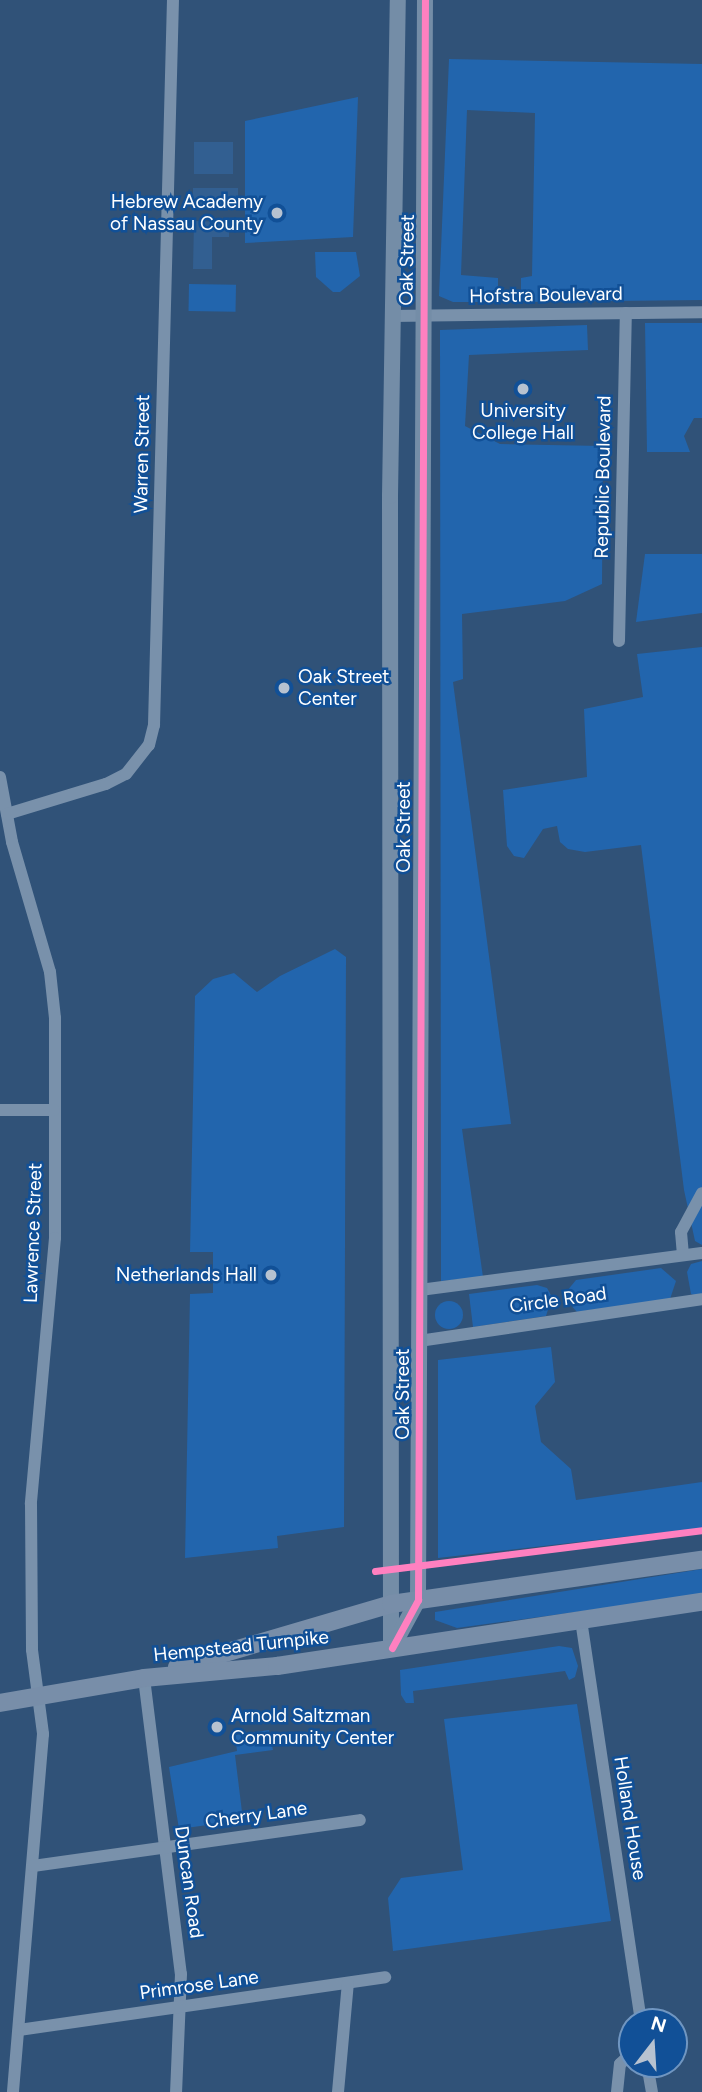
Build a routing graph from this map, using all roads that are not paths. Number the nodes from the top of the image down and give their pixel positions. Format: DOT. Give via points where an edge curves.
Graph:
graph roads {
  1 [pos="173,0"];
  2 [pos="398,0"];
  3 [pos="425,0"];
  4 [pos="702,312"];
  5 [pos="626,313"];
  6 [pos="422,315"];
  7 [pos="391,316"];
  8 [pos="619,641"];
  9 [pos="0,777"];
  10 [pos="393,804"];
  11 [pos="420,804"];
  12 [pos="7,814"];
  13 [pos="0,1110"];
  14 [pos="54,1110"];
  15 [pos="702,1193"];
  16 [pos="702,1253"];
  17 [pos="683,1255"];
  18 [pos="420,1290"];
  19 [pos="702,1299"];
  20 [pos="419,1341"];
  21 [pos="702,1560"];
  22 [pos="418,1600"];
  23 [pos="702,1602"];
  24 [pos="391,1604"];
  25 [pos="580,1620"];
  26 [pos="391,1648"];
  27 [pos="144,1678"];
  28 [pos="38,1696"];
  29 [pos="0,1703"];
  30 [pos="360,1820"];
  31 [pos="164,1847"];
  32 [pos="33,1866"];
  33 [pos="386,1977"];
  34 [pos="348,1983"];
  35 [pos="182,2006"];
  36 [pos="639,2008"];
  37 [pos="19,2030"];
  38 [pos="13,2092"];
  39 [pos="176,2092"];
  40 [pos="338,2092"];
  1 -- 12 [label="street, Warren Street" via="154,725 149,745 126,774"];
  2 -- 7 [label="street, Oak Street"];
  3 -- 6 [label="street, Oak Street"];
  4 -- 5 [label="street, Hofstra Boulevard"];
  5 -- 6 [label="street, Hofstra Boulevard"];
  5 -- 8 [label="street, Republic Boulevard"];
  6 -- 7 [label="street, Hofstra Boulevard"];
  6 -- 11 [label="street, Oak Street"];
  7 -- 10 [label="street, Oak Street"];
  9 -- 12 [label="street, Lawrence Street"];
  10 -- 11 [label="street"];
  10 -- 24 [label="street, Oak Street"];
  11 -- 18 [label="street, Oak Street"];
  12 -- 14 [label="street, Lawrence Street" via="50,972"];
  13 -- 14 [label="street"];
  14 -- 28 [label="street, Lawrence Street" via="52,1289 31,1504 32,1650"];
  15 -- 17 [label="street" via="681,1232"];
  16 -- 17 [label="street, Circle Road"];
  17 -- 18 [label="street, Circle Road"];
  18 -- 20 [label="street, Oak Street"];
  19 -- 20 [label="street, Circle Road"];
  20 -- 22 [label="street, Oak Street"];
  21 -- 22 [label="main road, Hempstead Turnpike"];
  22 -- 24 [label="main road, Hempstead Turnpike"];
  22 -- 26 [label="street, Oak Street"];
  23 -- 25 [label="main road, Hempstead Turnpike"];
  24 -- 26 [label="street, Oak Street"];
  24 -- 27 [label="main road, Hempstead Turnpike"];
  25 -- 26 [label="main road, Hempstead Turnpike"];
  25 -- 36 [label="street, Holland House"];
  26 -- 27 [label="main road, Hempstead Turnpike" via="277,1666"];
  27 -- 28 [label="main road"];
  27 -- 31 [label="street, Duncan Road"];
  28 -- 29 [label="main road"];
  28 -- 32 [label="street, Lawrence Street" via="43,1734"];
  30 -- 31 [label="street, Cherry Lane"];
  31 -- 32 [label="street, Cherry Lane"];
  31 -- 35 [label="street, Duncan Road"];
  32 -- 37 [label="street, Lawrence Street"];
  33 -- 34 [label="street, Primrose Lane"];
  34 -- 35 [label="street, Primrose Lane"];
  34 -- 40 [label="street"];
  35 -- 37 [label="street, Primrose Lane"];
  35 -- 39 [label="street, Duncan Road"];
  37 -- 38 [label="street, Lawrence Street"];
}
